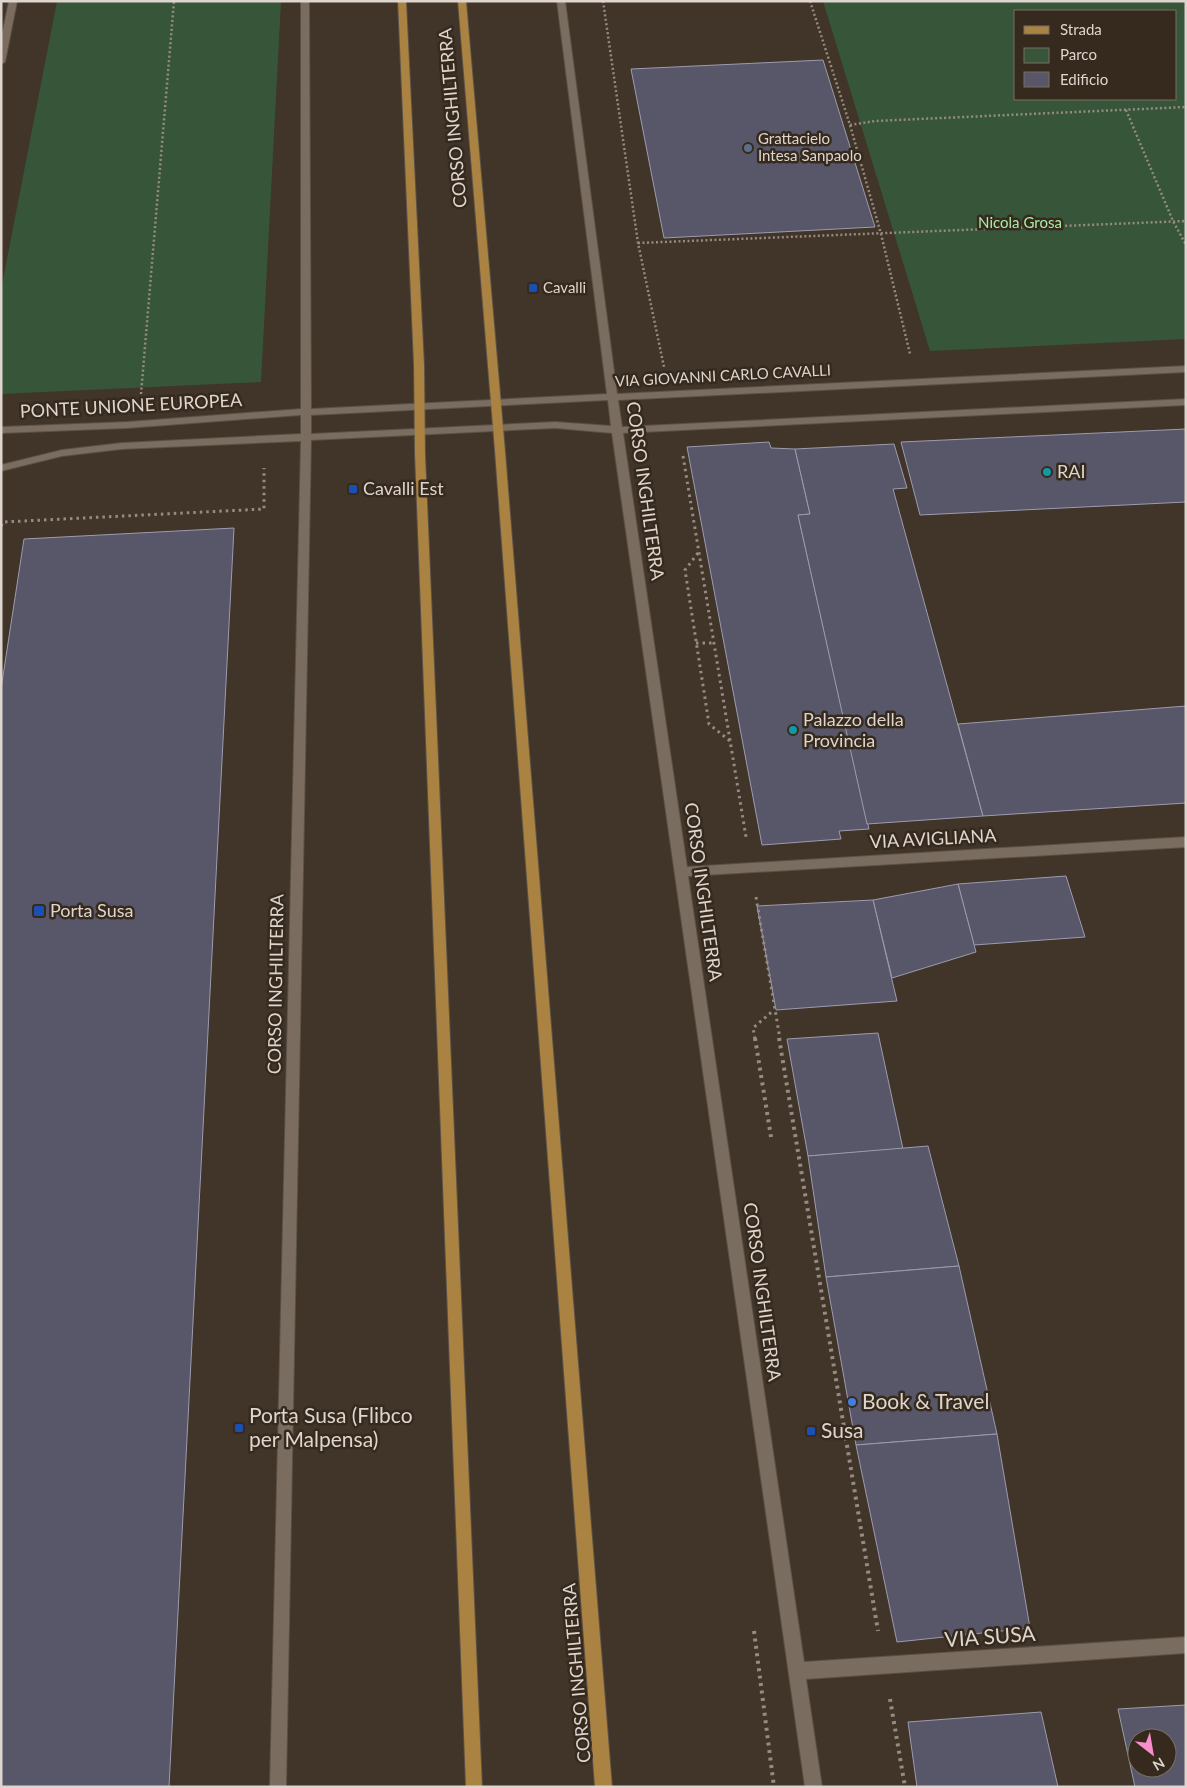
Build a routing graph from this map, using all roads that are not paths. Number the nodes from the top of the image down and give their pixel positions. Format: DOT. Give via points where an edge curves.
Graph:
graph roads {
  1 [pos="13,1"];
  2 [pos="305,1"];
  3 [pos="402,1"];
  4 [pos="462,1"];
  5 [pos="561,1"];
  6 [pos="1,62"];
  7 [pos="1186,369"];
  8 [pos="612,397"];
  9 [pos="495,402"];
  10 [pos="1186,402"];
  11 [pos="420,406"];
  12 [pos="305,412"];
  13 [pos="263,414"];
  14 [pos="498,428"];
  15 [pos="1,430"];
  16 [pos="617,430"];
  17 [pos="420,432"];
  18 [pos="306,438"];
  19 [pos="1,468"];
  20 [pos="1186,842"];
  21 [pos="682,872"];
  22 [pos="1186,1645"];
  23 [pos="797,1671"];
  24 [pos="278,1787"];
  25 [pos="474,1787"];
  26 [pos="604,1787"];
  27 [pos="814,1787"];
  1 -- 6 [label="street"];
  2 -- 12 [label="street, CORSO INGHILTERRA"];
  3 -- 11 [label="main road"];
  4 -- 9 [label="main road, CORSO INGHILTERRA"];
  5 -- 8 [label="street, CORSO INGHILTERRA"];
  7 -- 8 [label="street, VIA GIOVANNI CARLO CAVALLI"];
  8 -- 9 [label="street, VIA GIOVANNI CARLO CAVALLI"];
  8 -- 16 [label="street, CORSO INGHILTERRA"];
  9 -- 11 [label="street, VIA GIOVANNI CARLO CAVALLI"];
  9 -- 14 [label="main road, CORSO INGHILTERRA"];
  10 -- 16 [label="street"];
  11 -- 12 [label="street, VIA GIOVANNI CARLO CAVALLI"];
  11 -- 17 [label="main road"];
  12 -- 13 [label="street, VIA GIOVANNI CARLO CAVALLI"];
  12 -- 18 [label="street, CORSO INGHILTERRA"];
  13 -- 15 [label="street, PONTE UNIONE EUROPEA" via="127,425"];
  14 -- 16 [label="street" via="555,425"];
  14 -- 17 [label="street"];
  14 -- 26 [label="main road, CORSO INGHILTERRA"];
  16 -- 21 [label="street, CORSO INGHILTERRA"];
  17 -- 18 [label="street"];
  17 -- 25 [label="main road"];
  18 -- 19 [label="street" via="93,449"];
  18 -- 24 [label="street, CORSO INGHILTERRA"];
  20 -- 21 [label="street, VIA AVIGLIANA"];
  21 -- 23 [label="street, CORSO INGHILTERRA"];
  22 -- 23 [label="street, VIA SUSA"];
  23 -- 27 [label="street, CORSO INGHILTERRA"];
}
